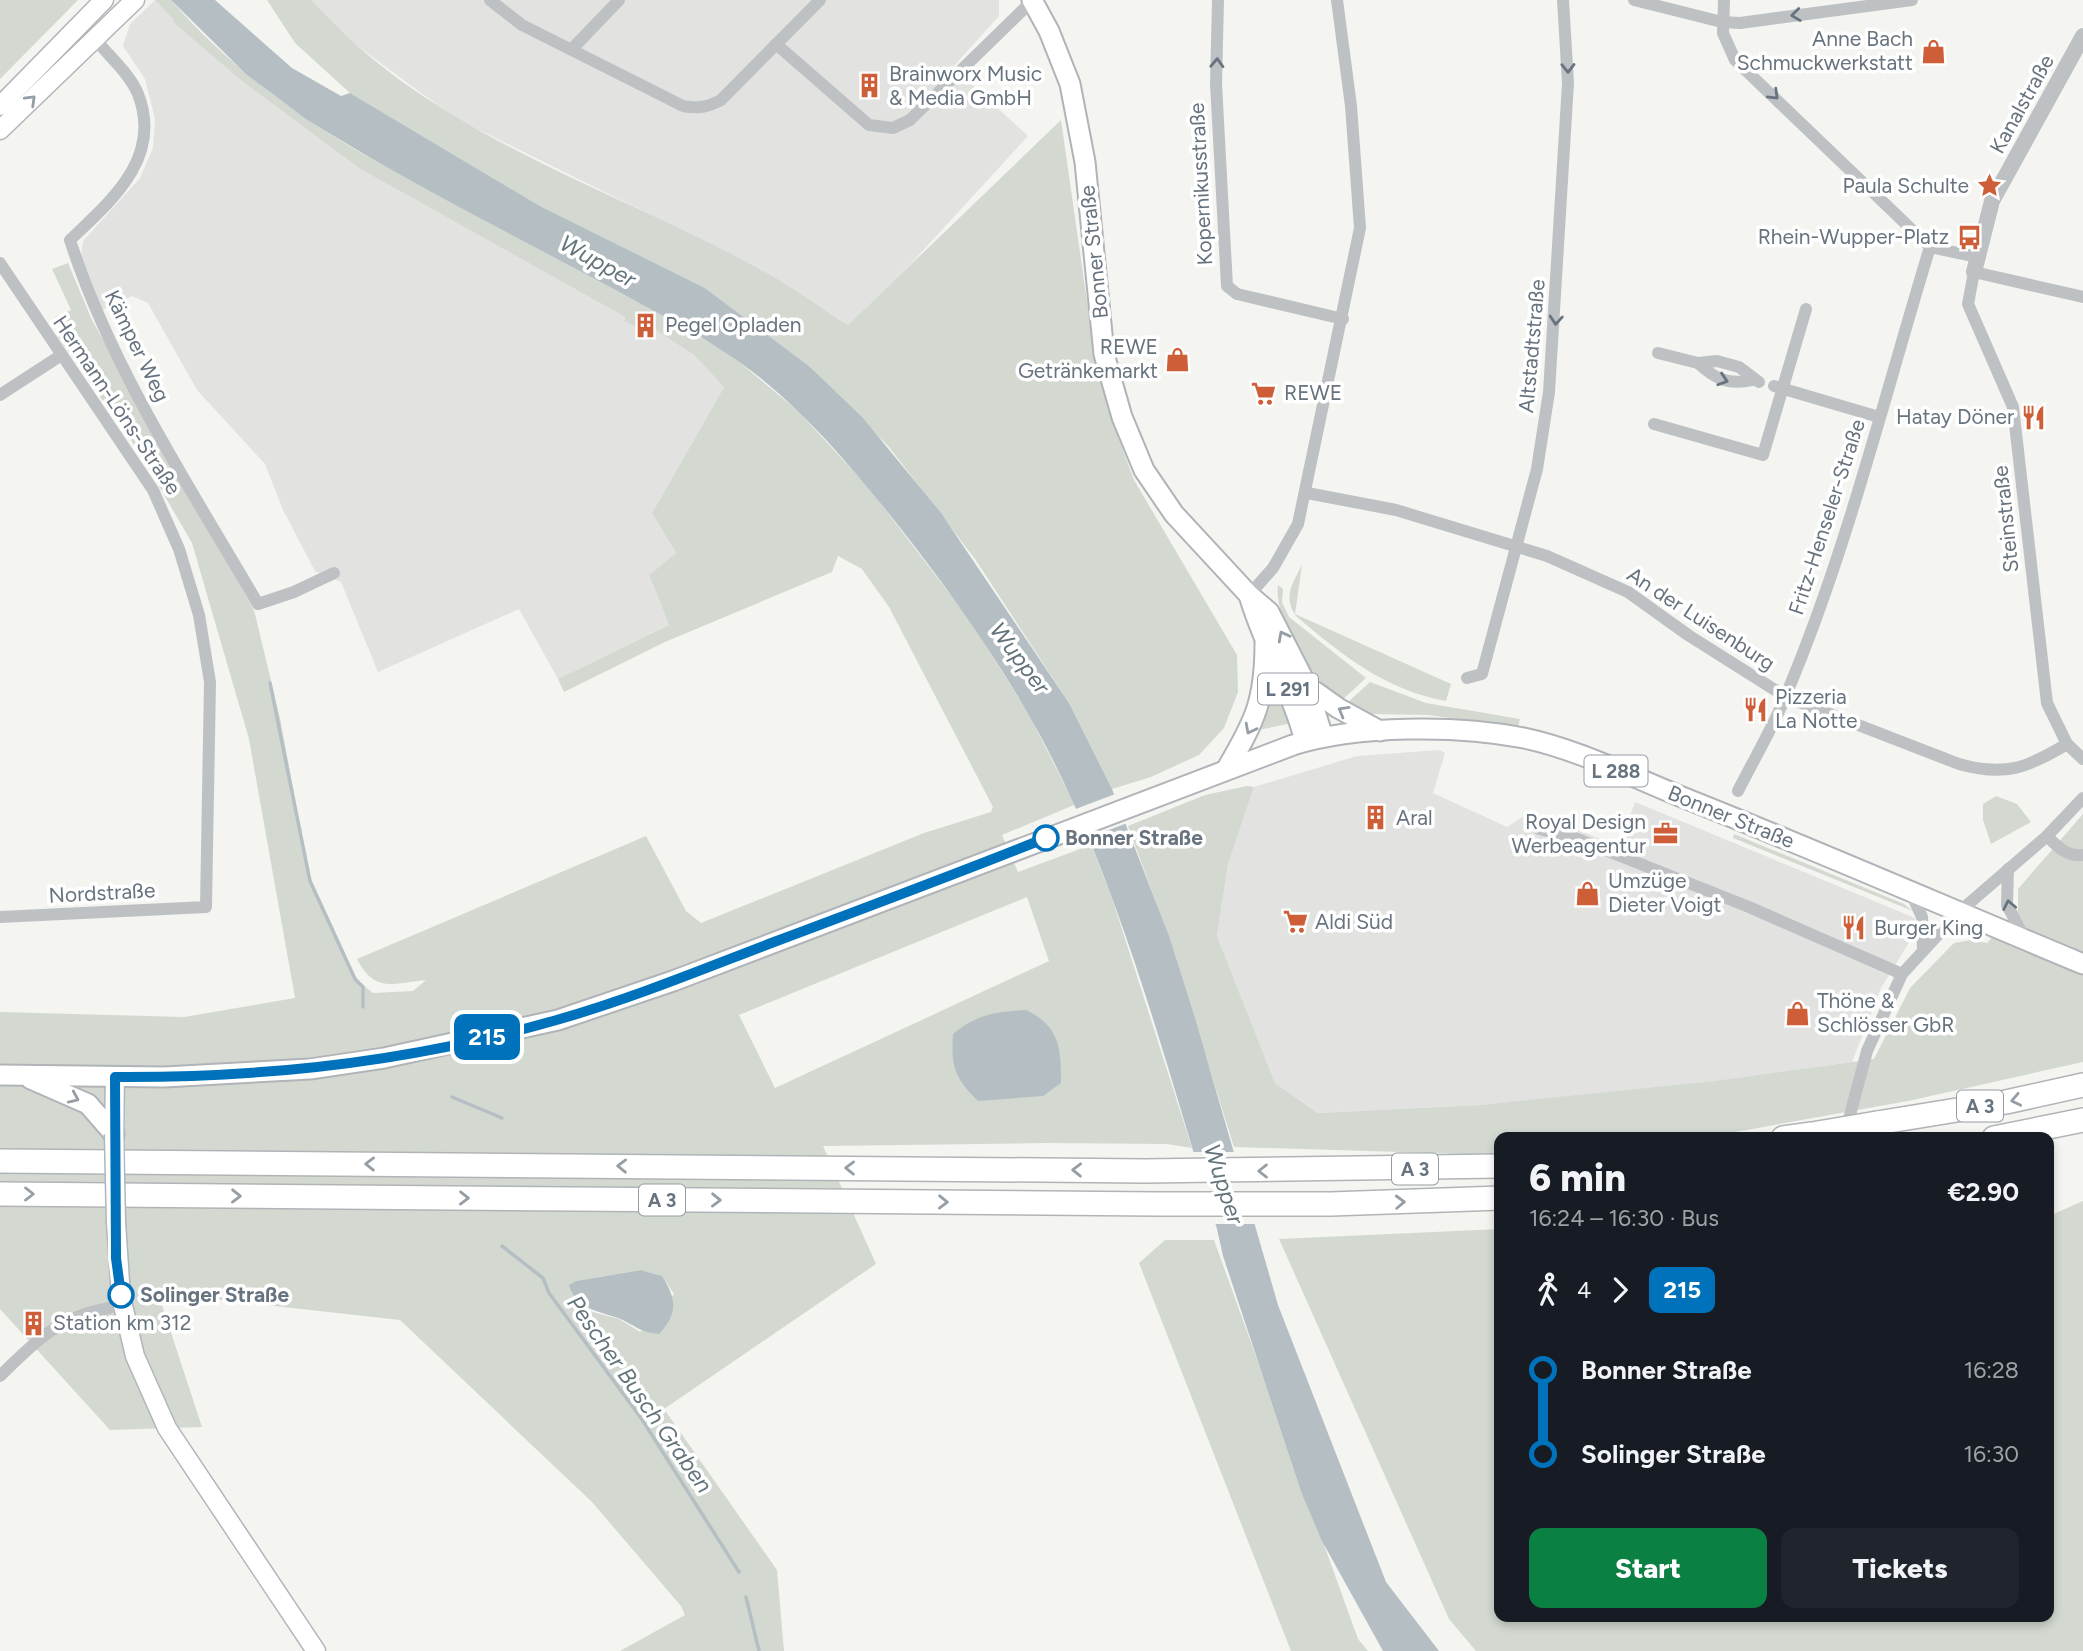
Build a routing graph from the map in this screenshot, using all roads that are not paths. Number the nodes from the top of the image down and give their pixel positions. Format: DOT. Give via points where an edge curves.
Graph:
graph roads {
  1 [pos="104,0"];
  2 [pos="135,0"];
  3 [pos="491,0"];
  4 [pos="619,0"];
  5 [pos="820,0"];
  6 [pos="1033,0"];
  7 [pos="1219,0"];
  8 [pos="1337,0"];
  9 [pos="1563,0"];
  10 [pos="1634,0"];
  11 [pos="1724,0"];
  12 [pos="1912,0"];
  13 [pos="81,22"];
  14 [pos="1722,22"];
  15 [pos="2083,36"];
  16 [pos="95,39"];
  17 [pos="776,44"];
  18 [pos="572,49"];
  19 [pos="0,106"];
  20 [pos="0,130"];
  21 [pos="1930,247"];
  22 [pos="0,263"];
  23 [pos="1975,264"];
  24 [pos="2083,297"];
  25 [pos="1806,309"];
  26 [pos="1343,319"];
  27 [pos="1658,353"];
  28 [pos="60,356"];
  29 [pos="1756,381"];
  30 [pos="1778,387"];
  31 [pos="0,395"];
  32 [pos="1879,417"];
  33 [pos="1654,425"];
  34 [pos="1307,493"];
  35 [pos="1519,547"];
  36 [pos="334,573"];
  37 [pos="1248,595"];
  38 [pos="1265,639"];
  39 [pos="1467,678"];
  40 [pos="1307,685"];
  41 [pos="1786,697"];
  42 [pos="1382,732"];
  43 [pos="1314,739"];
  44 [pos="2067,744"];
  45 [pos="2083,759"];
  46 [pos="1226,770"];
  47 [pos="1738,791"];
  48 [pos="2083,799"];
  49 [pos="1539,829"];
  50 [pos="2047,836"];
  51 [pos="2083,855"];
  52 [pos="2008,869"];
  53 [pos="1910,891"];
  54 [pos="206,908"];
  55 [pos="1959,912"];
  56 [pos="0,917"];
  57 [pos="2024,938"];
  58 [pos="1923,950"];
  59 [pos="2083,964"];
  60 [pos="1902,974"];
  61 [pos="0,1075"];
  62 [pos="23,1076"];
  63 [pos="115,1077"];
  64 [pos="2083,1085"];
  65 [pos="2083,1120"];
  66 [pos="1825,1132"];
  67 [pos="1846,1132"];
  68 [pos="2024,1132"];
  69 [pos="114,1134"];
  70 [pos="0,1161"];
  71 [pos="1494,1166"];
  72 [pos="0,1194"];
  73 [pos="1494,1198"];
  74 [pos="109,1308"];
  75 [pos="0,1376"];
  76 [pos="316,1651"];
  1 -- 13 [label="main road"];
  2 -- 16 [label="main road"];
  3 -- 18 [label="street" via="522,26"];
  4 -- 18 [label="street"];
  5 -- 17 [label="street"];
  6 -- 17 [label="street" via="910,120 893,128 869,125"];
  6 -- 37 [label="main road, Bonner Straße / L 291" via="1070,84 1085,162 1104,354 1122,417 1144,470 1174,514"];
  26 -- 7 [label="street, Kopernikusstraße, one-way" via="1228,289 1216,84"];
  8 -- 26 [label="street" via="1361,212"];
  9 -- 35 [label="street, Altstadtstraße, one-way" via="1569,83 1554,342 1543,436"];
  10 -- 14 [label="street"];
  11 -- 14 [label="street"];
  12 -- 14 [label="street, one-way"];
  13 -- 16 [label="main road"];
  13 -- 19 [label="main road"];
  14 -- 21 [label="street, one-way" via="1735,60"];
  15 -- 23 [label="street, Kanalstraße" via="1992,201"];
  20 -- 16 [label="main road, one-way"];
  16 -- 36 [label="street, Kämper Weg" via="138,93 144,136 126,184 70,240 100,318 148,413 258,604"];
  17 -- 18 [label="street" via="721,100 695,108"];
  21 -- 23 [label="street"];
  21 -- 32 [label="street, Fritz-Henseler-Straße"];
  22 -- 28 [label="street, Hermann-Löns-Straße"];
  23 -- 24 [label="street"];
  23 -- 44 [label="street, Steinstraße" via="1968,304 2013,407 2043,681 2047,703"];
  25 -- 30 [label="street"];
  26 -- 34 [label="street"];
  27 -- 29 [label="street" via="1698,363 1713,377 1735,384"];
  28 -- 31 [label="street"];
  28 -- 54 [label="street, Hermann-Löns-Straße" via="159,501 199,615 210,682"];
  30 -- 32 [label="street"];
  30 -- 33 [label="street" via="1763,455"];
  32 -- 41 [label="street, Fritz-Henseler-Straße" via="1837,557"];
  34 -- 35 [label="street, An der Luisenburg" via="1396,510"];
  34 -- 37 [label="street" via="1293,537"];
  35 -- 39 [label="street, Altstadtstraße" via="1482,674"];
  35 -- 41 [label="street, An der Luisenburg" via="1628,592"];
  37 -- 38 [label="main road, Bonner Straße / L 291"];
  40 -- 37 [label="main road, Bonner Straße / L 291, one-way" via="1269,612"];
  38 -- 43 [label="main road, Bonner Straße / L 291"];
  38 -- 46 [label="main road, one-way" via="1265,681 1259,710"];
  42 -- 40 [label="main road, one-way"];
  40 -- 43 [label="main road, Bonner Straße / L 291"];
  41 -- 44 [label="street, An der Luisenburg" via="1877,735 1982,770 2014,770"];
  41 -- 47 [label="street, Fritz-Henseler-Straße"];
  42 -- 43 [label="main road, Bonner Straße / L 288"];
  42 -- 53 [label="main road, Bonner Straße / L 288" via="1458,731 1539,742"];
  43 -- 46 [label="main road, Bonner Straße / L 288"];
  44 -- 45 [label="street, Steinstraße"];
  46 -- 63 [label="main road, L 288" via="673,981 558,1020 384,1058 310,1069"];
  48 -- 50 [label="street"];
  49 -- 60 [label="street" via="1575,838 1749,907"];
  50 -- 51 [label="street" via="2071,856"];
  50 -- 52 [label="street"];
  52 -- 55 [label="street"];
  57 -- 52 [label="street, one-way" via="2007,905"];
  53 -- 55 [label="main road, Bonner Straße / L 288"];
  53 -- 58 [label="street" via="1922,917"];
  54 -- 56 [label="street, Nordstraße"];
  55 -- 57 [label="main road, Bonner Straße / L 288"];
  55 -- 58 [label="street"];
  57 -- 59 [label="main road, Bonner Straße / L 288"];
  58 -- 60 [label="street"];
  60 -- 67 [label="street" via="1867,1051"];
  61 -- 62 [label="main road, L 288"];
  62 -- 63 [label="main road, L 288"];
  62 -- 69 [label="main road, one-way" via="88,1104"];
  63 -- 69 [label="main road"];
  64 -- 66 [label="highway, A 3, one-way, bridge"];
  65 -- 68 [label="highway, A 3"];
  69 -- 76 [label="main road, bridge" via="116,1258 135,1356 167,1428"];
  71 -- 70 [label="highway, A 3, one-way" via="1145,1171"];
  72 -- 73 [label="highway, A 3, one-way" via="1157,1204"];
  74 -- 75 [label="street" via="65,1320"];
}
